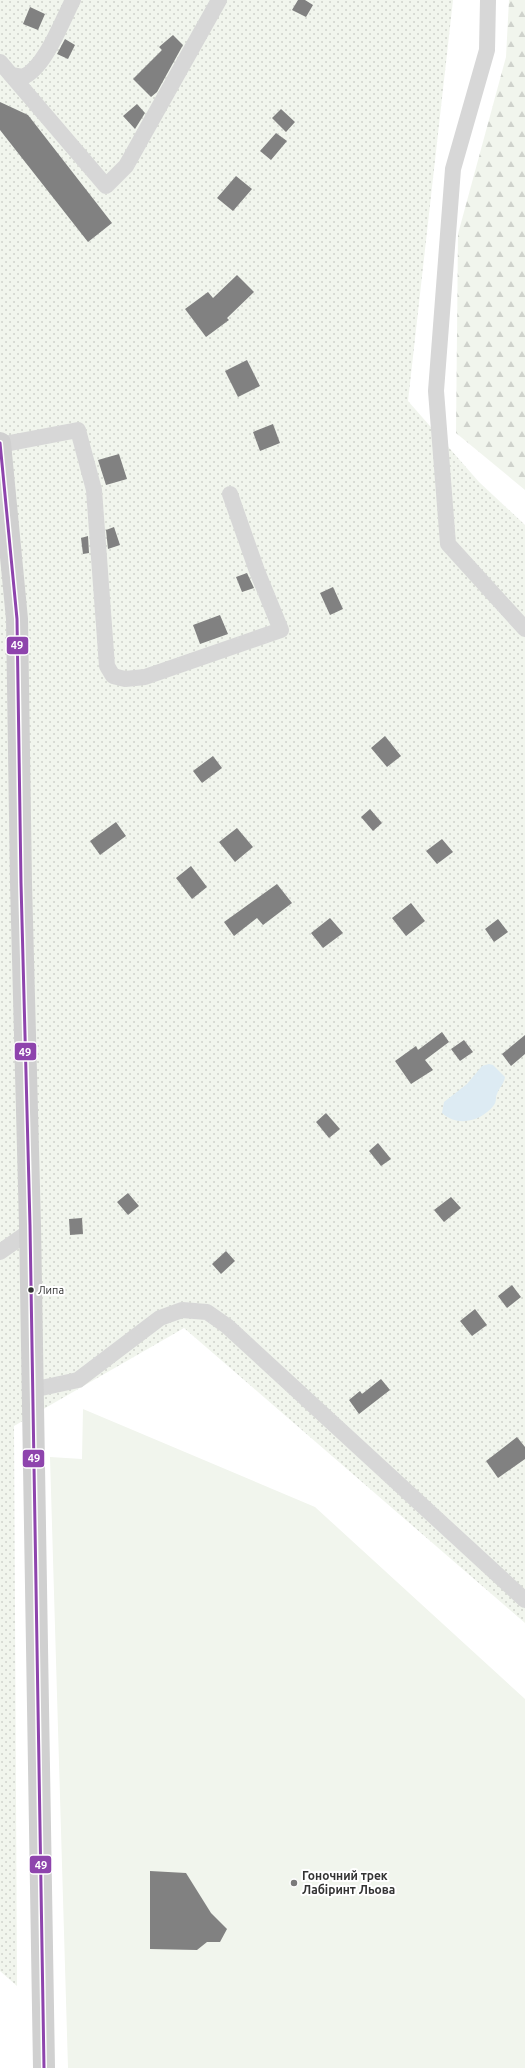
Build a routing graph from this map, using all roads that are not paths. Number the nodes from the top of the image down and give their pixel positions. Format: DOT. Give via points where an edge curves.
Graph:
graph roads {
  1 [pos="73,0"];
  2 [pos="219,0"];
  3 [pos="488,0"];
  4 [pos="0,62"];
  5 [pos="11,75"];
  6 [pos="0,444"];
  7 [pos="230,494"];
  8 [pos="525,628"];
  9 [pos="30,1231"];
  10 [pos="0,1252"];
  11 [pos="32,1390"];
  12 [pos="525,1600"];
  13 [pos="44,2068"];
  1 -- 5 [label="street" via="34,70 23,77"];
  2 -- 5 [label="street" via="138,147 126,166 106,186"];
  3 -- 8 [label="street" via="487,50 453,169 436,391 448,544"];
  4 -- 5 [label="street"];
  6 -- 7 [label="street" via="78,430 94,490 107,666 113,676 126,679 145,677 281,630"];
  6 -- 9 [label="street" via="17,620"];
  9 -- 10 [label="street"];
  9 -- 11 [label="street"];
  11 -- 12 [label="street" via="78,1380 160,1318 182,1310 207,1312 227,1326"];
  11 -- 13 [label="street"];
}
